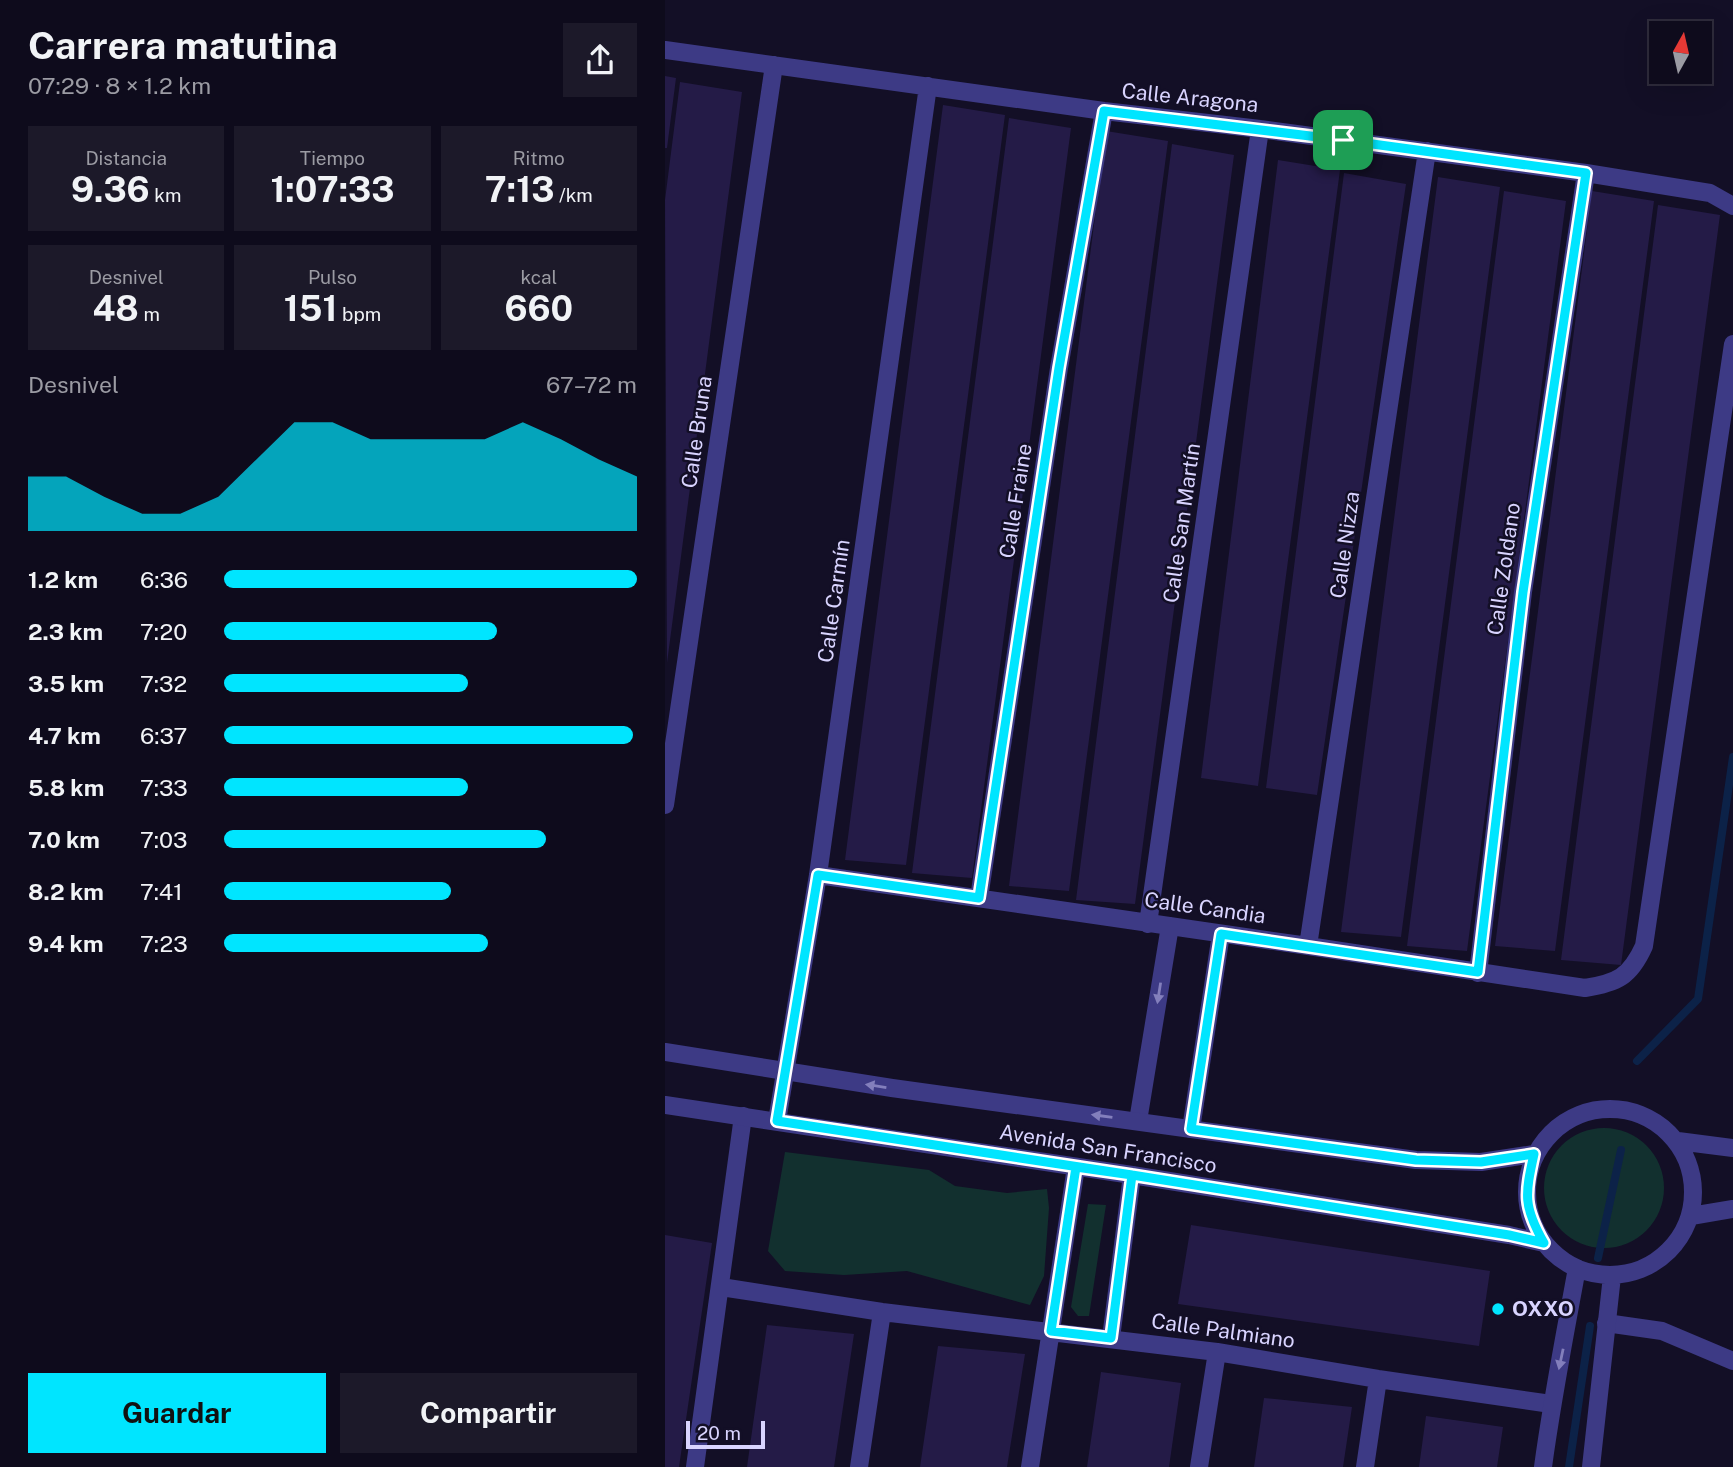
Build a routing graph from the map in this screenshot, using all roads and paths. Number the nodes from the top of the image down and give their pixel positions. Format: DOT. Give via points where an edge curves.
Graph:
graph roads {
  1 [pos="665,50"];
  2 [pos="774,65"];
  3 [pos="928,86"];
  4 [pos="1104,111"];
  5 [pos="1259,129"];
  6 [pos="1427,151"];
  7 [pos="1586,173"];
  8 [pos="1733,206"];
  9 [pos="1733,344"];
  10 [pos="665,805"];
  11 [pos="818,875"];
  12 [pos="979,898"];
  13 [pos="1148,924"];
  14 [pos="1170,926"];
  15 [pos="1221,934"];
  16 [pos="1308,946"];
  17 [pos="1478,972"];
  18 [pos="665,1052"];
  19 [pos="784,1070"];
  20 [pos="665,1105"];
  21 [pos="743,1116"];
  22 [pos="777,1121"];
  23 [pos="1138,1121"];
  24 [pos="1191,1129"];
  25 [pos="1678,1141"];
  26 [pos="1733,1148"];
  27 [pos="1534,1154"];
  28 [pos="1076,1167"];
  29 [pos="1132,1175"];
  30 [pos="1733,1209"];
  31 [pos="1691,1216"];
  32 [pos="1544,1243"];
  33 [pos="1577,1268"];
  34 [pos="1612,1276"];
  35 [pos="720,1287"];
  36 [pos="882,1312"];
  37 [pos="1606,1323"];
  38 [pos="1051,1331"];
  39 [pos="1111,1338"];
  40 [pos="1217,1352"];
  41 [pos="1733,1361"];
  42 [pos="1378,1379"];
  43 [pos="1552,1404"];
  44 [pos="695,1467"];
  45 [pos="859,1467"];
  46 [pos="1030,1467"];
  47 [pos="1199,1467"];
  48 [pos="1366,1467"];
  49 [pos="1542,1467"];
  50 [pos="1591,1467"];
  1 -- 2 [label="street, Calle Aragona"];
  2 -- 3 [label="street, Calle Aragona"];
  2 -- 10 [label="street, Calle Bruna"];
  3 -- 4 [label="street, Calle Aragona"];
  3 -- 11 [label="street, Calle Carmín"];
  4 -- 5 [label="street, Calle Aragona"];
  4 -- 12 [label="street, Calle Fraine" via="1059,368"];
  5 -- 6 [label="street, Calle Aragona"];
  5 -- 13 [label="street, Calle San Martín"];
  6 -- 7 [label="street, Calle Aragona"];
  6 -- 16 [label="street, Calle Nizza"];
  7 -- 8 [label="street, Calle Aragona" via="1710,193"];
  7 -- 17 [label="street, Calle Zoldano" via="1523,592"];
  9 -- 17 [label="street, Calle Candia" via="1644,946 1622,979 1606,985 1585,988"];
  11 -- 12 [label="street, Calle Candia"];
  11 -- 19 [label="street, Calle Carmín"];
  12 -- 13 [label="street, Calle Candia"];
  13 -- 14 [label="street, Calle Candia"];
  14 -- 15 [label="street, Calle Candia"];
  14 -- 23 [label="street, one-way"];
  15 -- 16 [label="street, Calle Candia"];
  15 -- 24 [label="street"];
  16 -- 17 [label="street, Calle Candia"];
  18 -- 19 [label="street, Avenida San Francisco"];
  19 -- 22 [label="street, Calle Carmín"];
  23 -- 19 [label="street, Avenida San Francisco, one-way"];
  20 -- 21 [label="street, Avenida San Francisco"];
  21 -- 22 [label="street, Avenida San Francisco"];
  21 -- 35 [label="street"];
  22 -- 28 [label="street, Avenida San Francisco"];
  23 -- 24 [label="street, Avenida San Francisco"];
  24 -- 27 [label="street, Avenida San Francisco" via="1416,1160 1481,1162"];
  25 -- 26 [label="street"];
  25 -- 27 [label="street" via="1642,1114 1615,1108 1587,1111 1562,1123"];
  25 -- 31 [label="street" via="1692,1171"];
  27 -- 32 [label="street" via="1526,1193 1531,1219"];
  28 -- 29 [label="street, Avenida San Francisco"];
  28 -- 38 [label="street"];
  29 -- 32 [label="street, Avenida San Francisco"];
  29 -- 39 [label="street"];
  30 -- 31 [label="street"];
  31 -- 34 [label="street" via="1678,1241 1658,1261"];
  32 -- 33 [label="street"];
  33 -- 34 [label="street"];
  33 -- 43 [label="street, one-way"];
  34 -- 37 [label="street"];
  35 -- 36 [label="street, Calle Palmiano"];
  35 -- 44 [label="street"];
  36 -- 38 [label="street, Calle Palmiano"];
  36 -- 45 [label="street"];
  37 -- 41 [label="street" via="1662,1331"];
  37 -- 50 [label="street"];
  38 -- 39 [label="street, Calle Palmiano"];
  38 -- 46 [label="street"];
  39 -- 40 [label="street, Calle Palmiano"];
  40 -- 42 [label="street, Calle Palmiano"];
  40 -- 47 [label="street"];
  42 -- 43 [label="street, Calle Palmiano"];
  42 -- 48 [label="street"];
  43 -- 49 [label="street"];
}
